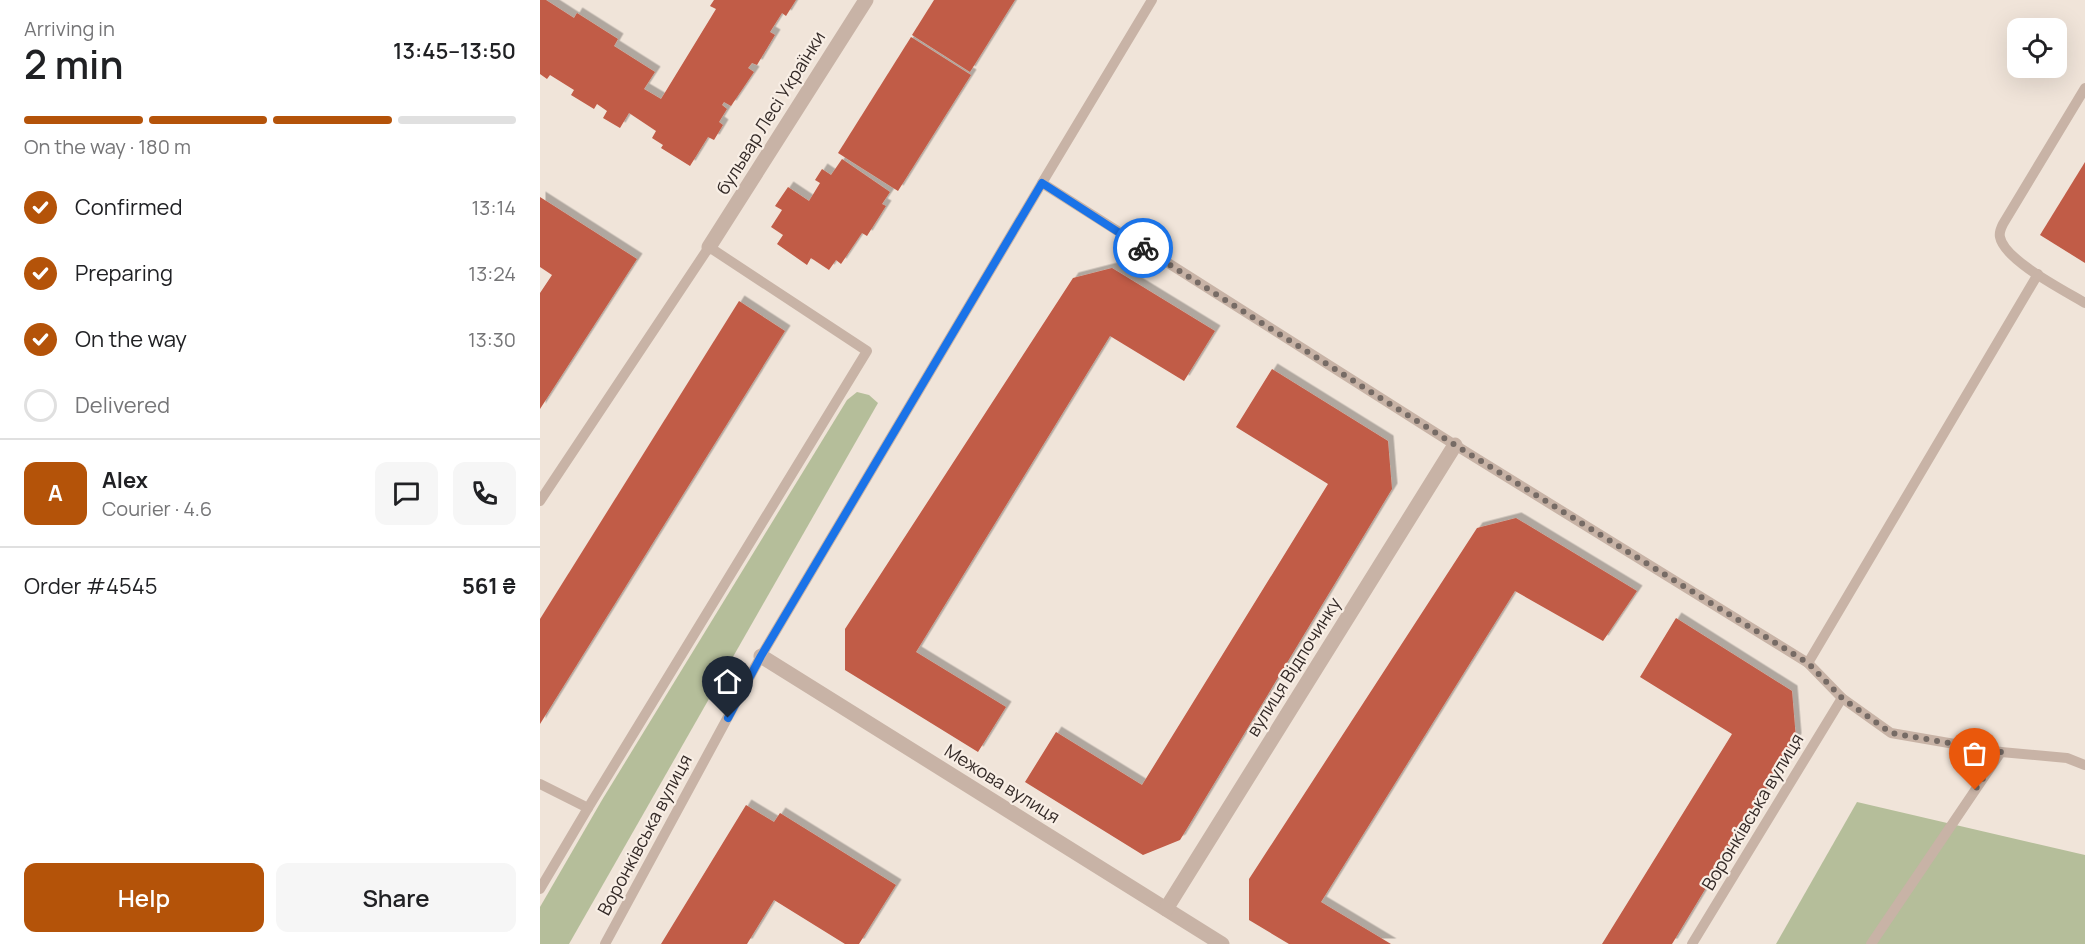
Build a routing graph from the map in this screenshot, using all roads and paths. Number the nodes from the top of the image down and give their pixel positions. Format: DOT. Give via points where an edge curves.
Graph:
graph roads {
  1 [pos="866,0"];
  2 [pos="1152,0"];
  3 [pos="2085,88"];
  4 [pos="1042,183"];
  5 [pos="710,247"];
  6 [pos="2038,274"];
  7 [pos="2085,303"];
  8 [pos="1455,445"];
  9 [pos="540,501"];
  10 [pos="761,656"];
  11 [pos="1808,663"];
  12 [pos="1842,698"];
  13 [pos="2001,752"];
  14 [pos="2085,765"];
  15 [pos="540,784"];
  16 [pos="588,808"];
  17 [pos="540,889"];
  18 [pos="1166,909"];
  19 [pos="605,944"];
  20 [pos="1222,944"];
  21 [pos="1692,944"];
  22 [pos="1871,944"];
  1 -- 5 [label="street, бульвар Лесі Українки"];
  2 -- 4 [label="lane, Воронківська вулиця"];
  3 -- 6 [label="lane" via="1999,236 2014,259"];
  4 -- 8 [label="lane"];
  4 -- 10 [label="lane, Воронківська вулиця"];
  5 -- 9 [label="lane"];
  5 -- 16 [label="lane" via="867,351"];
  6 -- 7 [label="lane"];
  6 -- 11 [label="lane"];
  8 -- 11 [label="lane"];
  8 -- 18 [label="street, вулиця Відпочинку"];
  10 -- 18 [label="street, Межова вулиця"];
  10 -- 19 [label="lane, Воронківська вулиця"];
  11 -- 12 [label="lane"];
  12 -- 13 [label="lane" via="1891,733"];
  12 -- 21 [label="lane, Воронківська вулиця"];
  13 -- 14 [label="lane" via="2067,758"];
  13 -- 22 [label="lane"];
  15 -- 16 [label="lane"];
  16 -- 17 [label="lane"];
  18 -- 20 [label="street, Межова вулиця"];
}
